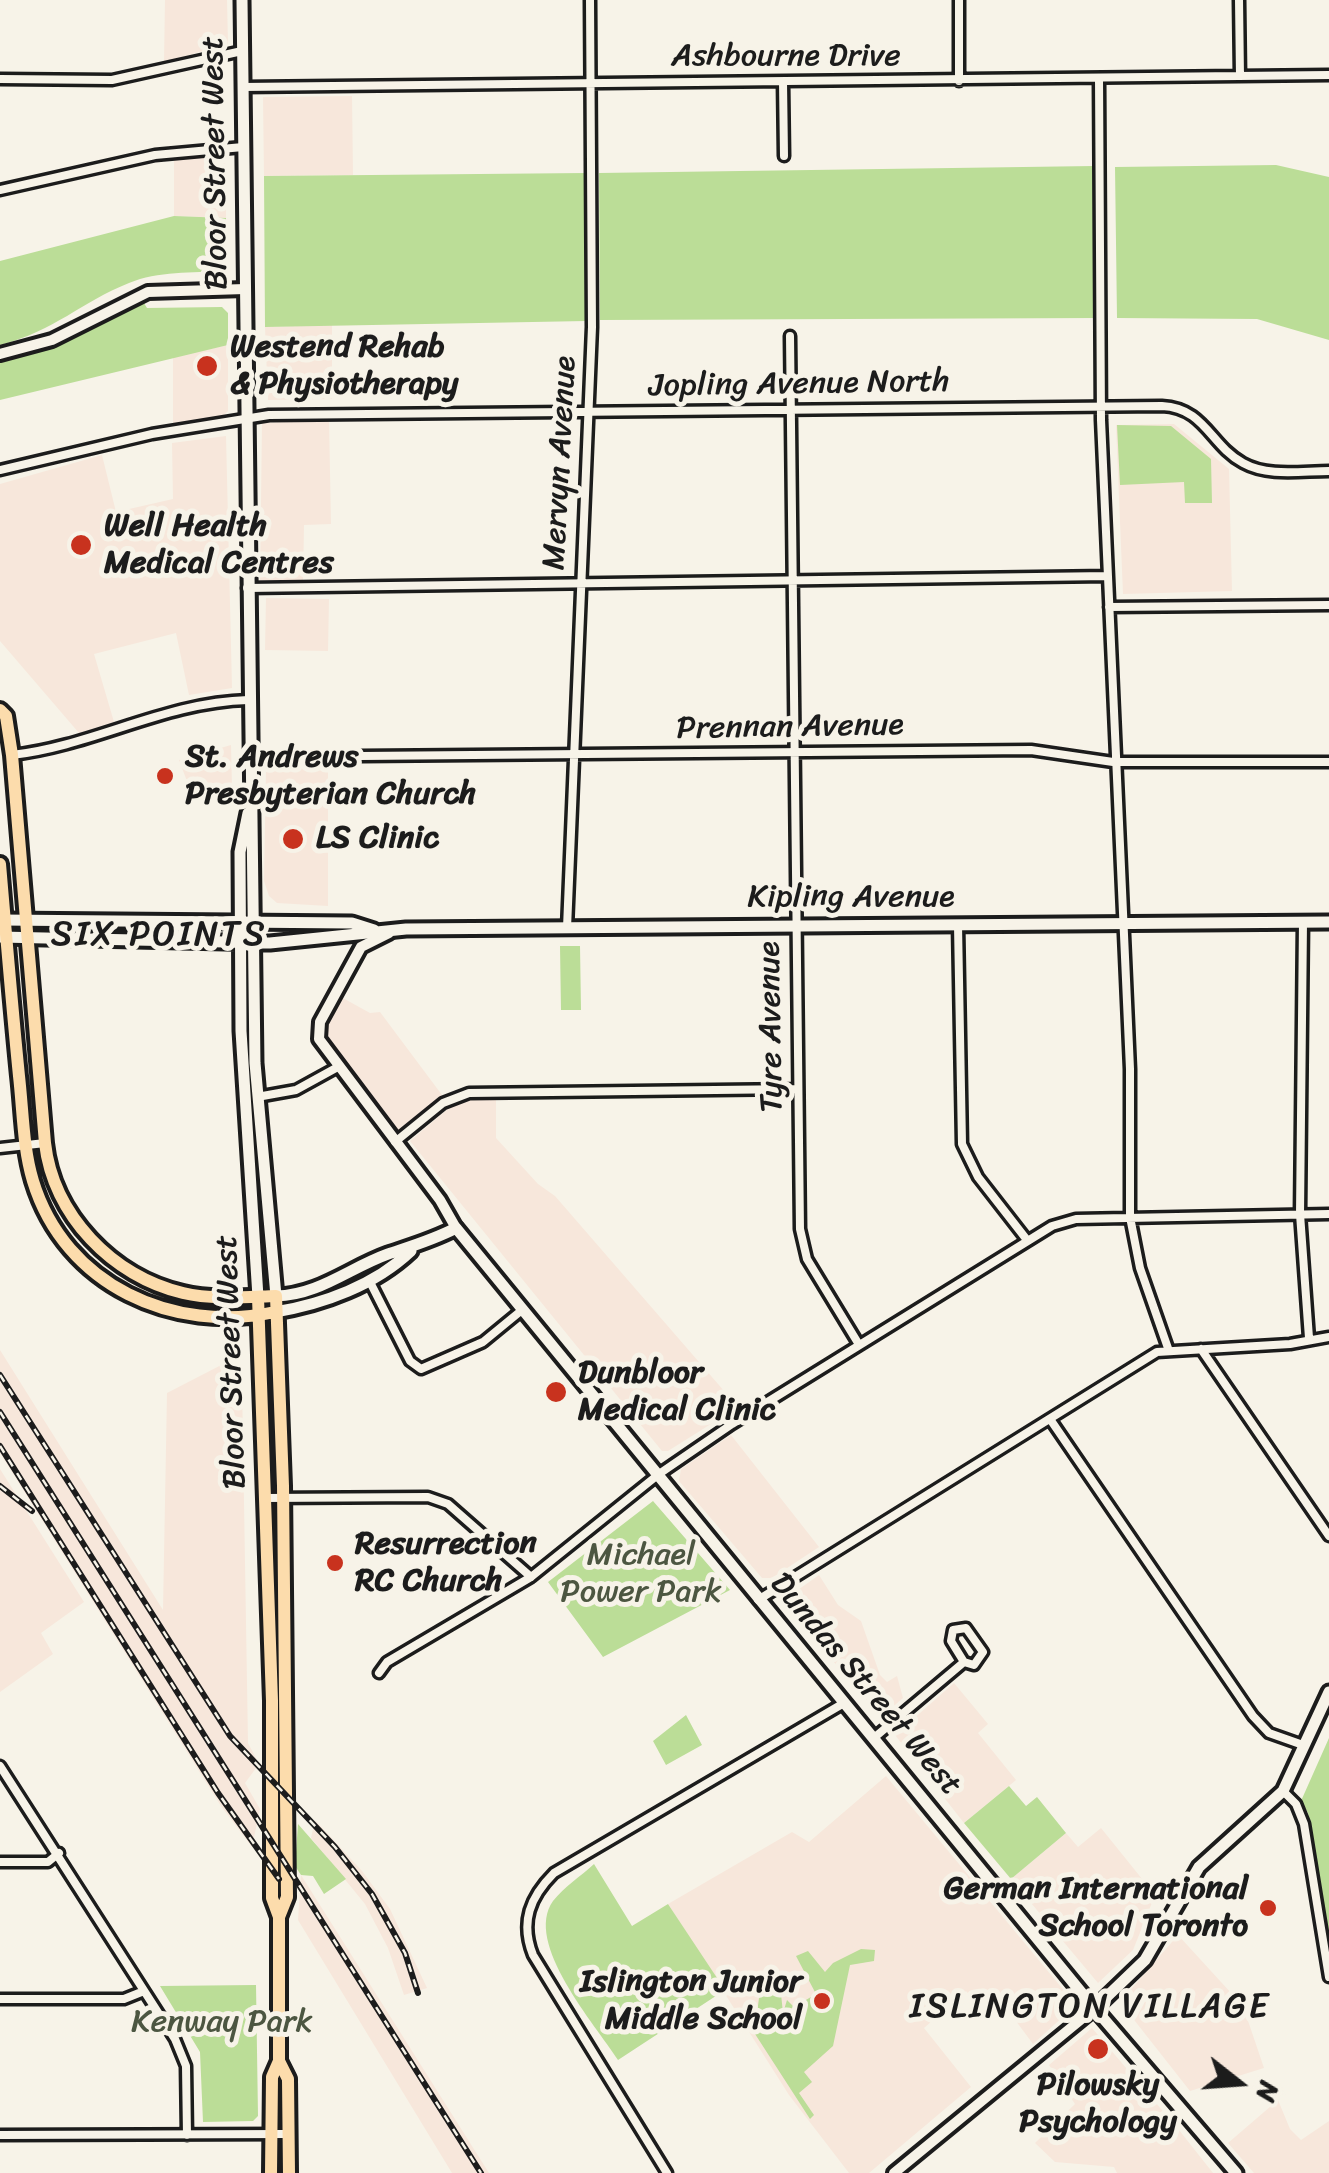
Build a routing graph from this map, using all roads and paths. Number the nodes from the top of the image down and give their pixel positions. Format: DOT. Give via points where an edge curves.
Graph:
graph roads {
  1 [pos="242,0"];
  2 [pos="590,0"];
  3 [pos="959,0"];
  4 [pos="1239,0"];
  5 [pos="242,50"];
  6 [pos="1329,75"];
  7 [pos="1240,76"];
  8 [pos="1098,78"];
  9 [pos="0,79"];
  10 [pos="959,80"];
  11 [pos="592,82"];
  12 [pos="784,82"];
  13 [pos="242,87"];
  14 [pos="243,147"];
  15 [pos="784,156"];
  16 [pos="0,190"];
  17 [pos="245,289"];
  18 [pos="790,336"];
  19 [pos="0,354"];
  20 [pos="1101,406"];
  21 [pos="589,412"];
  22 [pos="792,412"];
  23 [pos="246,418"];
  24 [pos="0,470"];
  25 [pos="1329,471"];
  26 [pos="1108,576"];
  27 [pos="793,583"];
  28 [pos="580,584"];
  29 [pos="246,588"];
  30 [pos="1329,605"];
  31 [pos="1110,607"];
  32 [pos="248,700"];
  33 [pos="0,710"];
  34 [pos="795,753"];
  35 [pos="12,755"];
  36 [pos="574,755"];
  37 [pos="250,757"];
  38 [pos="1113,762"];
  39 [pos="1329,762"];
  40 [pos="250,804"];
  41 [pos="0,864"];
  42 [pos="2,920"];
  43 [pos="26,920"];
  44 [pos="240,921"];
  45 [pos="255,922"];
  46 [pos="1303,922"];
  47 [pos="1329,922"];
  48 [pos="1121,923"];
  49 [pos="958,924"];
  50 [pos="796,926"];
  51 [pos="568,928"];
  52 [pos="406,929"];
  53 [pos="374,930"];
  54 [pos="3,937"];
  55 [pos="28,938"];
  56 [pos="240,943"];
  57 [pos="254,943"];
  58 [pos="336,1068"];
  59 [pos="798,1089"];
  60 [pos="257,1096"];
  61 [pos="395,1142"];
  62 [pos="46,1144"];
  63 [pos="26,1145"];
  64 [pos="0,1148"];
  65 [pos="1300,1214"];
  66 [pos="1329,1214"];
  67 [pos="1130,1217"];
  68 [pos="456,1228"];
  69 [pos="1027,1240"];
  70 [pos="414,1248"];
  71 [pos="369,1280"];
  72 [pos="276,1296"];
  73 [pos="258,1297"];
  74 [pos="522,1310"];
  75 [pos="275,1312"];
  76 [pos="259,1316"];
  77 [pos="1329,1337"];
  78 [pos="1309,1338"];
  79 [pos="858,1343"];
  80 [pos="1201,1349"];
  81 [pos="1169,1351"];
  82 [pos="1050,1418"];
  83 [pos="659,1474"];
  84 [pos="264,1498"];
  85 [pos="283,1498"];
  86 [pos="1329,1536"];
  87 [pos="531,1577"];
  88 [pos="758,1600"];
  89 [pos="964,1662"];
  90 [pos="379,1672"];
  91 [pos="1329,1692"];
  92 [pos="844,1703"];
  93 [pos="874,1738"];
  94 [pos="1304,1745"];
  95 [pos="0,1766"];
  96 [pos="1282,1791"];
  97 [pos="58,1853"];
  98 [pos="0,1862"];
  99 [pos="279,1917"];
  100 [pos="1329,1977"];
  101 [pos="144,1992"];
  102 [pos="0,1999"];
  103 [pos="1094,2008"];
  104 [pos="279,2061"];
  105 [pos="186,2134"];
  106 [pos="272,2134"];
  107 [pos="288,2134"];
  108 [pos="0,2135"];
  109 [pos="900,2171"];
  110 [pos="271,2173"];
  111 [pos="289,2173"];
  112 [pos="666,2173"];
  113 [pos="1236,2173"];
  1 -- 5 [label="main road, Bloor Street West"];
  2 -- 11 [label="street, Mervyn Avenue"];
  3 -- 10 [label="street"];
  4 -- 7 [label="street"];
  5 -- 9 [label="street" via="112,80"];
  5 -- 13 [label="main road, Bloor Street West"];
  6 -- 7 [label="street, Ashbourne Drive"];
  7 -- 8 [label="street, Ashbourne Drive"];
  8 -- 10 [label="street, Ashbourne Drive"];
  8 -- 20 [label="street"];
  10 -- 12 [label="street, Ashbourne Drive"];
  11 -- 12 [label="street, Ashbourne Drive"];
  11 -- 13 [label="street, Ashbourne Drive"];
  11 -- 21 [label="street, Mervyn Avenue"];
  12 -- 15 [label="street"];
  13 -- 14 [label="main road, Bloor Street West"];
  14 -- 16 [label="street" via="168,152"];
  14 -- 17 [label="main road, Bloor Street West"];
  17 -- 19 [label="street" via="148,292 61,336"];
  17 -- 23 [label="main road, Bloor Street West"];
  18 -- 22 [label="street, Tyre Avenue"];
  20 -- 22 [label="street, Jopling Avenue North"];
  20 -- 25 [label="street, Jopling Avenue North" via="1183,408 1245,464"];
  20 -- 26 [label="street"];
  21 -- 22 [label="street, Jopling Avenue North"];
  21 -- 23 [label="street, Jopling Avenue North"];
  21 -- 28 [label="street, Mervyn Avenue"];
  22 -- 27 [label="street, Tyre Avenue"];
  23 -- 24 [label="street, Jopling Avenue North"];
  23 -- 29 [label="main road, Bloor Street West"];
  26 -- 27 [label="street"];
  26 -- 31 [label="street"];
  27 -- 28 [label="street"];
  27 -- 34 [label="street, Tyre Avenue"];
  28 -- 29 [label="street"];
  28 -- 36 [label="street, Mervyn Avenue"];
  29 -- 32 [label="main road, Bloor Street West"];
  30 -- 31 [label="street"];
  31 -- 38 [label="street"];
  32 -- 35 [label="street" via="192,706"];
  32 -- 37 [label="main road, Bloor Street West"];
  33 -- 35 [label="main road"];
  34 -- 36 [label="street, Prennan Avenue"];
  34 -- 38 [label="street, Prennan Avenue" via="1031,750"];
  34 -- 50 [label="street, Tyre Avenue"];
  35 -- 43 [label="main road"];
  36 -- 37 [label="street, Prennan Avenue"];
  36 -- 51 [label="street, Mervyn Avenue"];
  37 -- 40 [label="main road, Bloor Street West"];
  38 -- 39 [label="street, Prennan Avenue"];
  38 -- 48 [label="street"];
  40 -- 44 [label="main road, Bloor Street West" via="240,852"];
  40 -- 45 [label="main road, Bloor Street West"];
  41 -- 42 [label="main road"];
  42 -- 43 [label="main road, Kipling Avenue"];
  42 -- 54 [label="main road"];
  43 -- 44 [label="main road, Kipling Avenue"];
  43 -- 55 [label="main road"];
  44 -- 45 [label="main road, Kipling Avenue"];
  44 -- 56 [label="main road, Bloor Street West"];
  45 -- 53 [label="main road, Kipling Avenue" via="352,923"];
  45 -- 57 [label="main road, Bloor Street West"];
  46 -- 47 [label="main road, Kipling Avenue"];
  46 -- 48 [label="main road, Kipling Avenue"];
  46 -- 65 [label="street"];
  48 -- 49 [label="main road, Kipling Avenue"];
  48 -- 67 [label="street"];
  49 -- 50 [label="main road, Kipling Avenue"];
  49 -- 69 [label="street" via="962,1144 982,1183"];
  50 -- 51 [label="main road, Kipling Avenue"];
  50 -- 59 [label="street, Tyre Avenue"];
  51 -- 52 [label="main road, Kipling Avenue"];
  52 -- 53 [label="main road, Kipling Avenue"];
  52 -- 58 [label="street" via="361,947 323,1015 319,1039"];
  53 -- 57 [label="main road, Kipling Avenue"];
  54 -- 55 [label="main road, Kipling Avenue"];
  54 -- 63 [label="main road"];
  55 -- 56 [label="main road, Kipling Avenue"];
  55 -- 62 [label="main road"];
  56 -- 57 [label="main road, Kipling Avenue"];
  56 -- 73 [label="main road, Bloor Street West"];
  57 -- 60 [label="main road, Bloor Street West"];
  58 -- 60 [label="street" via="296,1090"];
  58 -- 61 [label="street, Dundas Street West"];
  59 -- 61 [label="street" via="469,1093 443,1103"];
  59 -- 79 [label="street, Tyre Avenue" via="801,1245"];
  60 -- 72 [label="main road, Bloor Street West"];
  61 -- 68 [label="street, Dundas Street West"];
  62 -- 63 [label="street"];
  62 -- 73 [label="main road" via="64,1204 116,1261 181,1292"];
  63 -- 64 [label="street"];
  63 -- 76 [label="main road" via="47,1214 75,1254 108,1282 145,1304 182,1314"];
  65 -- 66 [label="street"];
  65 -- 67 [label="street"];
  65 -- 78 [label="street"];
  67 -- 69 [label="street" via="1065,1221"];
  67 -- 81 [label="street"];
  68 -- 70 [label="main road"];
  68 -- 74 [label="main road, Dundas Street West"];
  69 -- 79 [label="street"];
  70 -- 71 [label="main road"];
  70 -- 72 [label="main road" via="322,1287"];
  71 -- 74 [label="street" via="410,1361 421,1369 483,1342"];
  71 -- 75 [label="main road" via="324,1302"];
  72 -- 73 [label="main road"];
  72 -- 75 [label="main road, Bloor Street West"];
  73 -- 76 [label="main road, Bloor Street West"];
  74 -- 83 [label="main road, Dundas Street West"];
  75 -- 76 [label="main road"];
  75 -- 85 [label="main road, Bloor Street West"];
  76 -- 84 [label="main road, Bloor Street West"];
  77 -- 78 [label="street"];
  78 -- 80 [label="street"];
  79 -- 83 [label="street"];
  80 -- 81 [label="street"];
  80 -- 86 [label="street"];
  81 -- 82 [label="street" via="1157,1352"];
  82 -- 88 [label="street"];
  82 -- 94 [label="street" via="1253,1716 1269,1733"];
  83 -- 87 [label="street"];
  83 -- 88 [label="main road, Dundas Street West"];
  84 -- 85 [label="street"];
  84 -- 99 [label="main road, Bloor Street West" via="272,1898"];
  85 -- 87 [label="street" via="428,1496 448,1504"];
  85 -- 99 [label="main road, Bloor Street West" via="286,1897"];
  87 -- 90 [label="street"];
  88 -- 92 [label="main road, Dundas Street West"];
  89 -- 89 [label="street" via="978,1664 984,1652 959,1628 950,1638"];
  89 -- 93 [label="street"];
  91 -- 94 [label="main road"];
  92 -- 93 [label="main road, Dundas Street West"];
  92 -- 112 [label="street" via="554,1873 533,1899 526,1926 533,1955"];
  93 -- 103 [label="main road, Dundas Street West"];
  94 -- 96 [label="main road"];
  95 -- 97 [label="street"];
  96 -- 100 [label="street" via="1304,1824"];
  96 -- 103 [label="main road" via="1199,1867 1145,1960"];
  97 -- 98 [label="street" via="48,1862"];
  97 -- 101 [label="street"];
  99 -- 104 [label="main road, Bloor Street West"];
  101 -- 102 [label="street" via="124,1999"];
  101 -- 105 [label="street" via="184,2058"];
  103 -- 109 [label="street"];
  103 -- 113 [label="main road, Dundas Street West"];
  104 -- 106 [label="main road, Bloor Street West" via="272,2078"];
  104 -- 107 [label="main road, Bloor Street West" via="288,2079"];
  105 -- 106 [label="street"];
  105 -- 108 [label="street"];
  106 -- 107 [label="street"];
  106 -- 110 [label="main road, Bloor Street West"];
  107 -- 111 [label="main road, Bloor Street West"];
}
